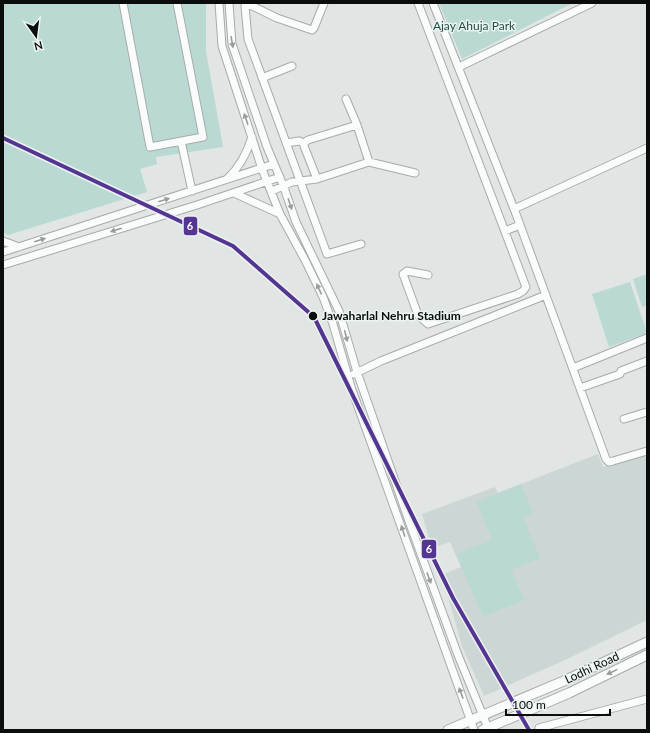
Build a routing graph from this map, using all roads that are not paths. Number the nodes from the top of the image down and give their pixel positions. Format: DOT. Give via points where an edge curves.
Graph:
graph roads {
  1 [pos="123,3"];
  2 [pos="177,3"];
  3 [pos="219,3"];
  4 [pos="229,3"];
  5 [pos="324,3"];
  6 [pos="418,3"];
  7 [pos="433,3"];
  8 [pos="592,3"];
  9 [pos="292,66"];
  10 [pos="459,67"];
  11 [pos="262,78"];
  12 [pos="346,99"];
  13 [pos="357,124"];
  14 [pos="252,136"];
  15 [pos="181,141"];
  16 [pos="286,143"];
  17 [pos="304,143"];
  18 [pos="647,148"];
  19 [pos="368,162"];
  20 [pos="274,164"];
  21 [pos="262,169"];
  22 [pos="415,173"];
  23 [pos="280,177"];
  24 [pos="317,179"];
  25 [pos="225,180"];
  26 [pos="300,180"];
  27 [pos="268,181"];
  28 [pos="283,185"];
  29 [pos="192,191"];
  30 [pos="272,191"];
  31 [pos="234,193"];
  32 [pos="514,209"];
  33 [pos="280,214"];
  34 [pos="520,225"];
  35 [pos="505,231"];
  36 [pos="3,241"];
  37 [pos="361,244"];
  38 [pos="19,247"];
  39 [pos="3,252"];
  40 [pos="3,265"];
  41 [pos="428,275"];
  42 [pos="546,296"];
  43 [pos="647,338"];
  44 [pos="647,361"];
  45 [pos="573,368"];
  46 [pos="357,372"];
  47 [pos="348,377"];
  48 [pos="580,388"];
  49 [pos="647,412"];
  50 [pos="624,419"];
  51 [pos="647,451"];
  52 [pos="647,642"];
  53 [pos="647,655"];
  54 [pos="647,699"];
  55 [pos="483,716"];
  56 [pos="470,721"];
  57 [pos="557,727"];
  58 [pos="539,728"];
  59 [pos="485,729"];
  60 [pos="448,730"];
  61 [pos="474,730"];
  1 -- 15 [label="street" via="150,147"];
  2 -- 15 [label="street" via="203,137"];
  14 -- 3 [label="street, one-way" via="222,46"];
  4 -- 20 [label="street, one-way" via="232,44"];
  5 -- 11 [label="street" via="312,30 245,4 248,39"];
  6 -- 35 [label="street"];
  7 -- 10 [label="street"];
  8 -- 10 [label="street"];
  9 -- 11 [label="street"];
  10 -- 32 [label="street"];
  11 -- 16 [label="street"];
  12 -- 13 [label="street"];
  13 -- 17 [label="street"];
  13 -- 19 [label="street"];
  14 -- 21 [label="street"];
  14 -- 25 [label="street" via="246,154"];
  15 -- 29 [label="street"];
  16 -- 17 [label="street"];
  16 -- 26 [label="street"];
  17 -- 24 [label="street"];
  18 -- 32 [label="street"];
  19 -- 22 [label="street"];
  19 -- 24 [label="street"];
  20 -- 21 [label="street"];
  20 -- 23 [label="street"];
  21 -- 25 [label="street"];
  21 -- 27 [label="street"];
  23 -- 27 [label="street"];
  23 -- 28 [label="street"];
  24 -- 26 [label="street"];
  25 -- 29 [label="street"];
  26 -- 28 [label="street"];
  26 -- 37 [label="street" via="327,254"];
  27 -- 30 [label="street"];
  27 -- 31 [label="street"];
  28 -- 30 [label="street"];
  28 -- 46 [label="street, one-way" via="296,222 339,311"];
  38 -- 29 [label="street, one-way"];
  30 -- 33 [label="street"];
  31 -- 33 [label="street"];
  31 -- 40 [label="street, one-way"];
  32 -- 34 [label="street"];
  47 -- 33 [label="street, one-way" via="323,296"];
  34 -- 35 [label="street"];
  34 -- 42 [label="street"];
  35 -- 41 [label="street" via="526,287 523,292 428,324 418,315 403,274 407,271"];
  36 -- 38 [label="street"];
  38 -- 39 [label="street"];
  42 -- 45 [label="street"];
  42 -- 46 [label="street"];
  43 -- 45 [label="street"];
  44 -- 48 [label="street"];
  45 -- 48 [label="street"];
  46 -- 47 [label="street"];
  46 -- 55 [label="street, one-way" via="435,593"];
  56 -- 47 [label="street, one-way"];
  48 -- 51 [label="street" via="608,461"];
  49 -- 50 [label="street"];
  52 -- 55 [label="main road, Lodhi Road"];
  53 -- 59 [label="main road, Lodhi Road, one-way" via="569,693"];
  54 -- 57 [label="street"];
  55 -- 56 [label="main road, Lodhi Road"];
  55 -- 59 [label="street"];
  56 -- 60 [label="main road, Lodhi Road"];
  56 -- 61 [label="street"];
  57 -- 58 [label="street"];
}
